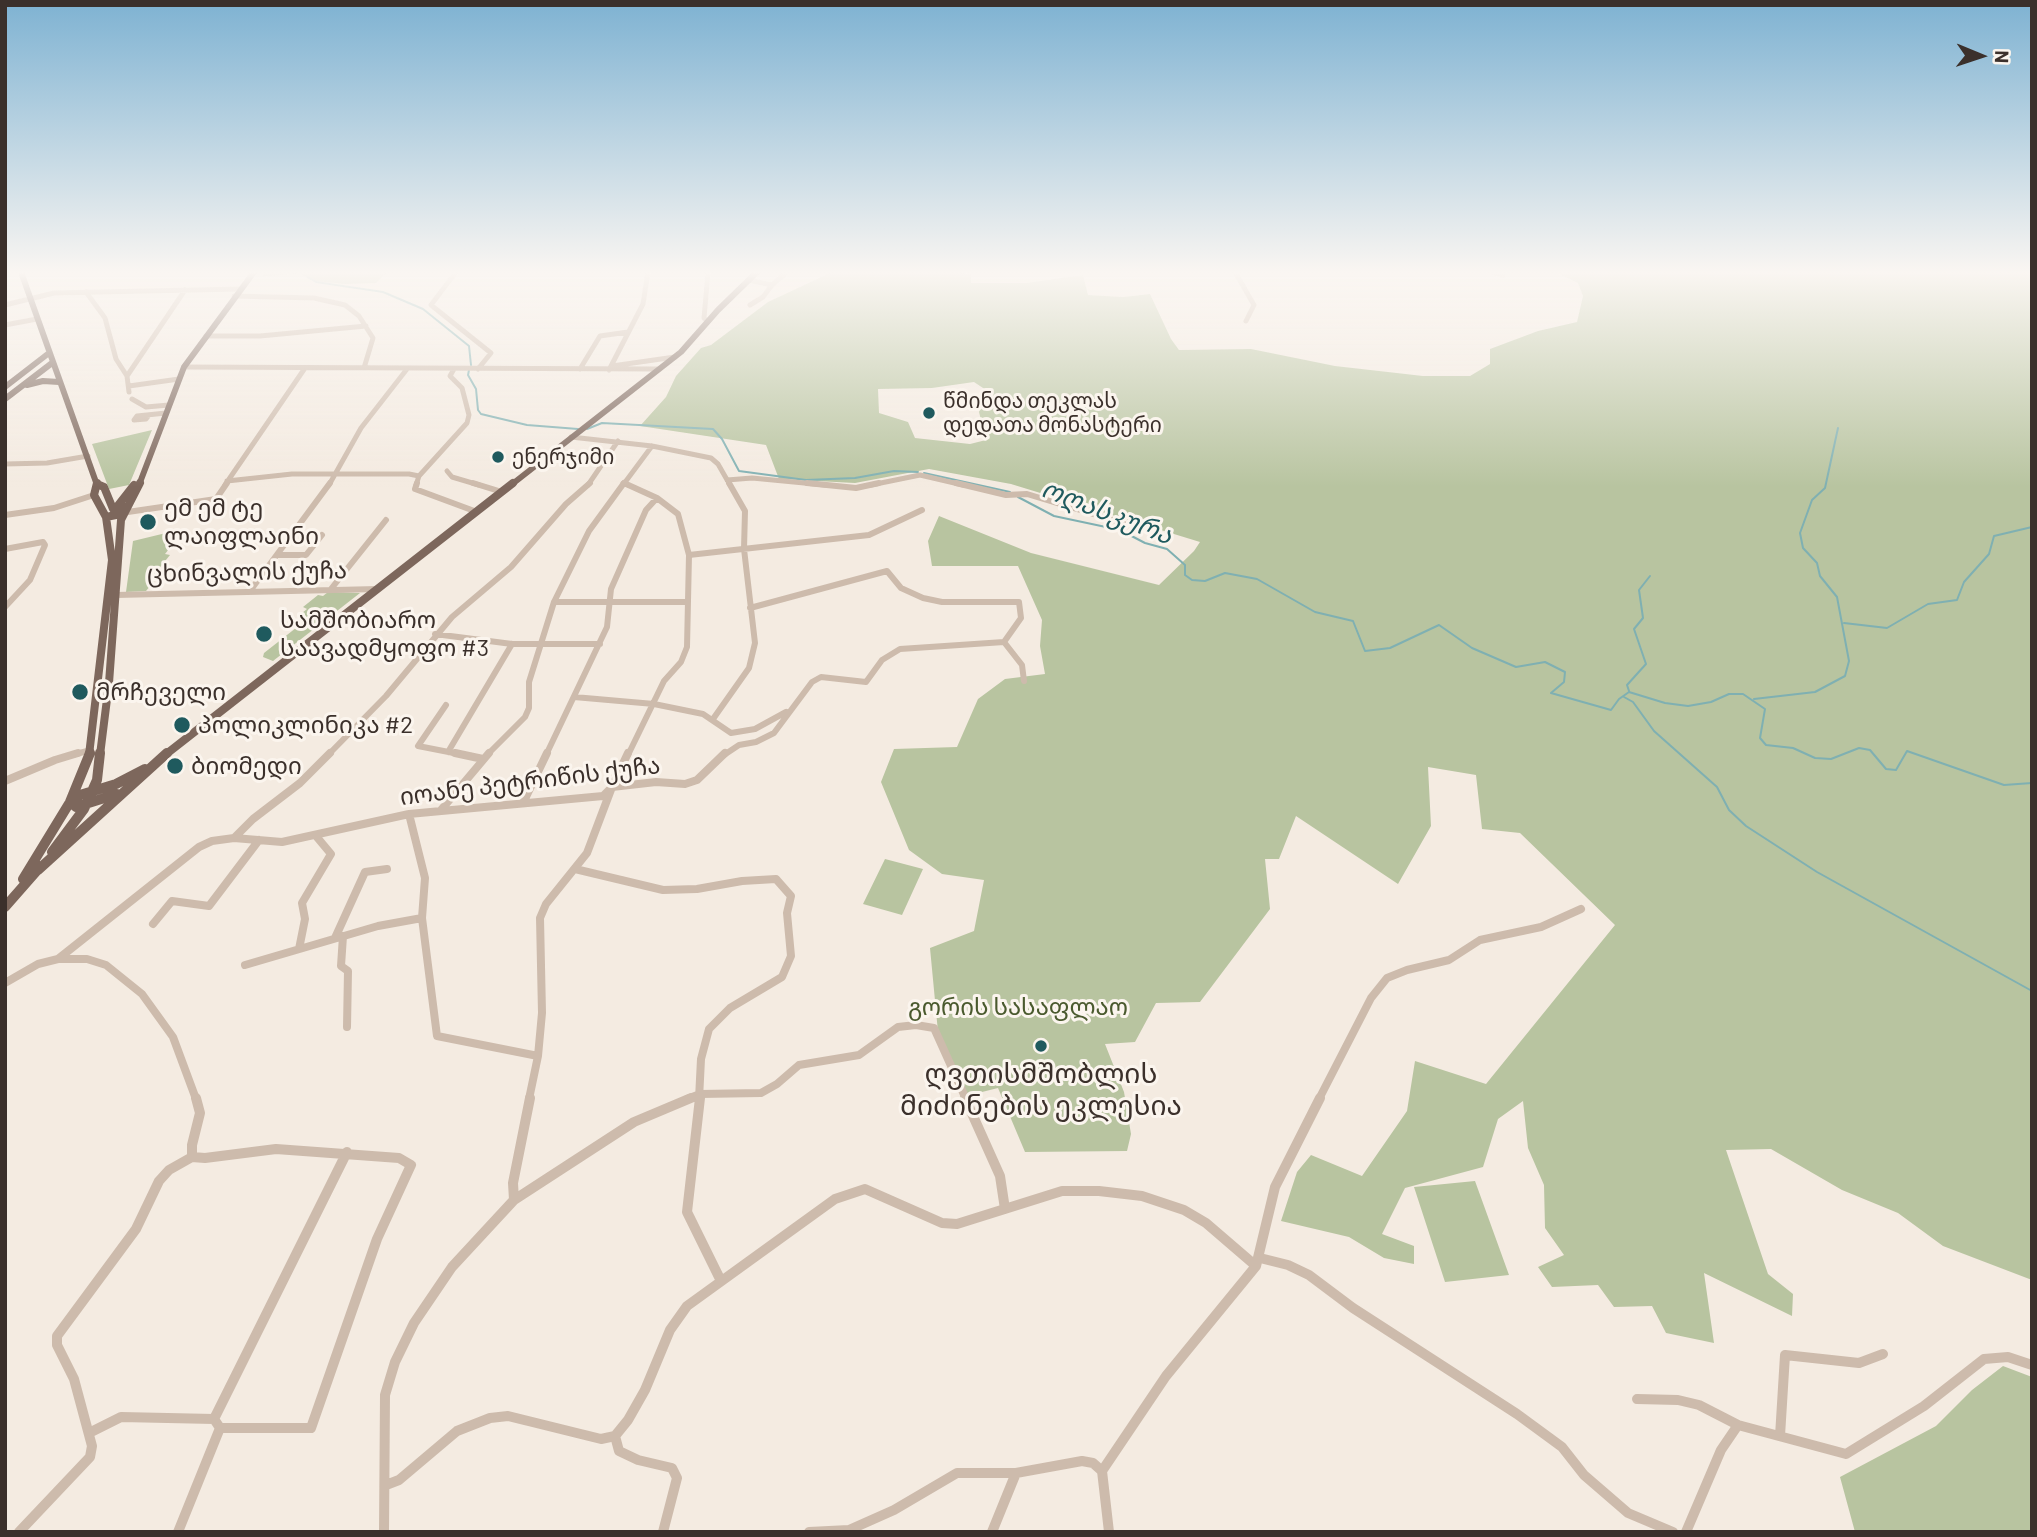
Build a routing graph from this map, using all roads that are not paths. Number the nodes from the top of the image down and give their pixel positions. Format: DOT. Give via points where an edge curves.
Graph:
graph roads {
  1 [pos="46,344"];
  2 [pos="112,344"];
  3 [pos="146,344"];
  4 [pos="201,344"];
  5 [pos="371,344"];
  6 [pos="480,344"];
  7 [pos="595,344"];
  8 [pos="622,344"];
  9 [pos="690,344"];
  10 [pos="49,353"];
  11 [pos="675,357"];
  12 [pos="645,362"];
  13 [pos="52,363"];
  14 [pos="653,364"];
  15 [pos="184,367"];
  16 [pos="305,368"];
  17 [pos="364,368"];
  18 [pos="610,368"];
  19 [pos="661,368"];
  20 [pos="407,369"];
  21 [pos="454,369"];
  22 [pos="476,369"];
  23 [pos="577,370"];
  24 [pos="628,370"];
  25 [pos="643,370"];
  26 [pos="127,376"];
  27 [pos="179,379"];
  28 [pos="59,382"];
  29 [pos="642,382"];
  30 [pos="5,387"];
  31 [pos="19,388"];
  32 [pos="5,399"];
  33 [pos="132,399"];
  34 [pos="169,405"];
  35 [pos="166,413"];
  36 [pos="149,415"];
  37 [pos="571,438"];
  38 [pos="618,442"];
  39 [pos="652,446"];
  40 [pos="89,456"];
  41 [pos="5,464"];
  42 [pos="447,471"];
  43 [pos="337,474"];
  44 [pos="419,476"];
  45 [pos="727,480"];
  46 [pos="228,481"];
  47 [pos="137,482"];
  48 [pos="623,483"];
  49 [pos="97,484"];
  50 [pos="502,492"];
  51 [pos="107,494"];
  52 [pos="94,495"];
  53 [pos="657,498"];
  54 [pos="922,510"];
  55 [pos="477,512"];
  56 [pos="118,513"];
  57 [pos="7,516"];
  58 [pos="104,516"];
  59 [pos="386,520"];
  60 [pos="1123,523"];
  61 [pos="322,535"];
  62 [pos="5,549"];
  63 [pos="744,549"];
  64 [pos="277,555"];
  65 [pos="689,555"];
  66 [pos="331,589"];
  67 [pos="378,589"];
  68 [pos="250,592"];
  69 [pos="116,594"];
  70 [pos="554,602"];
  71 [pos="687,602"];
  72 [pos="608,603"];
  73 [pos="5,607"];
  74 [pos="750,608"];
  75 [pos="435,634"];
  76 [pos="540,642"];
  77 [pos="1004,642"];
  78 [pos="512,644"];
  79 [pos="600,644"];
  80 [pos="1024,681"];
  81 [pos="575,697"];
  82 [pos="654,704"];
  83 [pos="446,705"];
  84 [pos="787,712"];
  85 [pos="713,719"];
  86 [pos="91,750"];
  87 [pos="448,752"];
  88 [pos="160,759"];
  89 [pos="483,759"];
  90 [pos="5,781"];
  91 [pos="612,787"];
  92 [pos="127,790"];
  93 [pos="94,791"];
  94 [pos="605,799"];
  95 [pos="70,802"];
  96 [pos="524,802"];
  97 [pos="87,805"];
  98 [pos="441,810"];
  99 [pos="409,814"];
  100 [pos="316,836"];
  101 [pos="234,838"];
  102 [pos="259,840"];
  103 [pos="387,869"];
  104 [pos="575,869"];
  105 [pos="38,870"];
  106 [pos="5,899"];
  107 [pos="5,907"];
  108 [pos="1581,909"];
  109 [pos="422,918"];
  110 [pos="153,924"];
  111 [pos="339,937"];
  112 [pos="299,949"];
  113 [pos="58,959"];
  114 [pos="245,965"];
  115 [pos="5,983"];
  116 [pos="346,1027"];
  117 [pos="538,1056"];
  118 [pos="700,1094"];
  119 [pos="347,1152"];
  120 [pos="192,1157"];
  121 [pos="514,1200"];
  122 [pos="1005,1209"];
  123 [pos="1258,1262"];
  124 [pos="721,1281"];
  125 [pos="1884,1354"];
  126 [pos="2032,1365"];
  127 [pos="1637,1399"];
  128 [pos="217,1423"];
  129 [pos="1738,1425"];
  130 [pos="91,1432"];
  131 [pos="615,1436"];
  132 [pos="1780,1436"];
  133 [pos="1102,1471"];
  134 [pos="1016,1473"];
  135 [pos="386,1485"];
  136 [pos="19,1532"];
  137 [pos="178,1532"];
  138 [pos="384,1532"];
  139 [pos="663,1532"];
  140 [pos="809,1532"];
  141 [pos="992,1532"];
  142 [pos="1109,1532"];
  143 [pos="1672,1532"];
  144 [pos="1686,1532"];
  1 -- 10 [label="main road"];
  2 -- 26 [label="street"];
  3 -- 26 [label="street"];
  4 -- 15 [label="main road"];
  5 -- 17 [label="street"];
  6 -- 22 [label="street" via="491,353"];
  7 -- 23 [label="street"];
  8 -- 18 [label="street"];
  9 -- 11 [label="main road"];
  10 -- 13 [label="main road"];
  10 -- 30 [label="main road"];
  11 -- 12 [label="street"];
  11 -- 19 [label="main road"];
  12 -- 14 [label="street"];
  12 -- 18 [label="street"];
  12 -- 25 [label="street" via="638,365"];
  13 -- 28 [label="main road"];
  13 -- 31 [label="main road"];
  14 -- 19 [label="street"];
  14 -- 25 [label="street"];
  15 -- 16 [label="street"];
  15 -- 27 [label="main road"];
  16 -- 17 [label="street"];
  16 -- 46 [label="street"];
  17 -- 20 [label="street"];
  18 -- 23 [label="street"];
  18 -- 24 [label="street"];
  19 -- 25 [label="street"];
  19 -- 29 [label="main road"];
  20 -- 21 [label="street"];
  20 -- 43 [label="street" via="361,428"];
  21 -- 22 [label="street"];
  21 -- 44 [label="street" via="450,376 463,388 467,423"];
  22 -- 23 [label="street"];
  24 -- 25 [label="street"];
  24 -- 29 [label="street"];
  26 -- 27 [label="street" via="129,389"];
  27 -- 34 [label="main road"];
  28 -- 31 [label="main road"];
  28 -- 40 [label="main road"];
  29 -- 37 [label="main road"];
  31 -- 32 [label="main road"];
  33 -- 34 [label="street" via="146,407"];
  34 -- 35 [label="main road"];
  35 -- 36 [label="street"];
  35 -- 47 [label="main road"];
  37 -- 38 [label="street"];
  37 -- 50 [label="main road"];
  38 -- 39 [label="street"];
  38 -- 75 [label="street" via="593,481 566,504 511,567"];
  39 -- 45 [label="street" via="711,458"];
  39 -- 48 [label="street"];
  40 -- 41 [label="street"];
  40 -- 49 [label="main road"];
  42 -- 50 [label="street" via="452,477"];
  43 -- 44 [label="street"];
  43 -- 46 [label="street"];
  43 -- 64 [label="street"];
  44 -- 55 [label="street" via="415,488"];
  45 -- 60 [label="street" via="752,478 856,488 920,475 1006,495 1027,494"];
  45 -- 63 [label="street" via="745,511"];
  46 -- 56 [label="street" via="216,499"];
  47 -- 51 [label="main road" via="119,493"];
  47 -- 56 [label="main road"];
  47 -- 56 [label="main road" via="129,504"];
  48 -- 53 [label="street"];
  48 -- 70 [label="street" via="589,531"];
  49 -- 51 [label="main road"];
  49 -- 52 [label="main road"];
  50 -- 55 [label="main road"];
  51 -- 56 [label="main road"];
  52 -- 57 [label="street"];
  52 -- 58 [label="main road"];
  53 -- 65 [label="street" via="678,513"];
  53 -- 72 [label="street" via="646,510"];
  54 -- 63 [label="street" via="869,535"];
  55 -- 67 [label="main road"];
  56 -- 58 [label="main road"];
  56 -- 69 [label="main road"];
  58 -- 86 [label="main road" via="112,560"];
  59 -- 66 [label="street"];
  61 -- 64 [label="street" via="306,555"];
  62 -- 73 [label="street" via="43,542 30,580"];
  63 -- 65 [label="street"];
  63 -- 74 [label="street"];
  64 -- 68 [label="street"];
  65 -- 71 [label="street"];
  66 -- 67 [label="street, ცხინვალის ქუჩა"];
  66 -- 68 [label="street, ცხინვალის ქუჩა"];
  67 -- 88 [label="main road"];
  68 -- 69 [label="street, ცხინვალის ქუჩა"];
  69 -- 93 [label="main road"];
  70 -- 72 [label="street"];
  70 -- 76 [label="street"];
  71 -- 72 [label="street"];
  71 -- 82 [label="street" via="687,648"];
  72 -- 79 [label="street"];
  74 -- 77 [label="street" via="887,571 901,588 923,598 1019,602 1021,618"];
  74 -- 85 [label="street" via="755,643 749,668"];
  75 -- 78 [label="street"];
  75 -- 101 [label="street" via="347,737"];
  76 -- 78 [label="street"];
  76 -- 79 [label="street"];
  76 -- 89 [label="street" via="525,717"];
  77 -- 80 [label="street" via="1022,665"];
  77 -- 84 [label="street, იოანე პეტრიწის ქუჩა" via="900,649 882,660 866,682 831,676 812,682"];
  78 -- 87 [label="street"];
  79 -- 81 [label="street"];
  81 -- 82 [label="street"];
  81 -- 96 [label="street"];
  82 -- 85 [label="street"];
  82 -- 91 [label="street"];
  83 -- 87 [label="street" via="418,746"];
  84 -- 85 [label="street" via="737,733"];
  84 -- 91 [label="street, იოანე პეტრიწის ქუჩა" via="774,733 727,752 697,780"];
  86 -- 90 [label="street"];
  86 -- 95 [label="main road"];
  87 -- 89 [label="street"];
  88 -- 92 [label="main road"];
  88 -- 93 [label="main road" via="125,780"];
  89 -- 98 [label="street"];
  91 -- 94 [label="street, იოანე პეტრიწის ქუჩა"];
  92 -- 97 [label="main road"];
  92 -- 105 [label="main road"];
  93 -- 95 [label="main road"];
  93 -- 97 [label="main road"];
  94 -- 96 [label="street, იოანე პეტრიწის ქუჩა"];
  94 -- 104 [label="street" via="587,853"];
  95 -- 97 [label="main road" via="76,807"];
  95 -- 106 [label="main road" via="34,865"];
  96 -- 98 [label="street, იოანე პეტრიწის ქუჩა"];
  97 -- 105 [label="main road"];
  98 -- 99 [label="street, იოანე პეტრიწის ქუჩა"];
  99 -- 100 [label="street, იოანე პეტრიწის ქუჩა"];
  99 -- 109 [label="street" via="425,878"];
  100 -- 102 [label="street, იოანე პეტრიწის ქუჩა" via="282,842"];
  100 -- 112 [label="street" via="331,854 302,903 305,919"];
  101 -- 102 [label="street, იოანე პეტრიწის ქუჩა"];
  101 -- 113 [label="street, იოანე პეტრიწის ქუჩა" via="200,847"];
  102 -- 110 [label="street" via="209,906 172,901"];
  103 -- 111 [label="street" via="365,872"];
  104 -- 117 [label="street" via="540,918"];
  104 -- 118 [label="street" via="663,890 776,880 791,897 787,913 791,956 782,977 730,1008 709,1029 701,1059"];
  105 -- 107 [label="main road"];
  108 -- 123 [label="street" via="1541,927 1480,940 1449,960 1387,978 1371,998 1275,1187"];
  109 -- 111 [label="street"];
  109 -- 117 [label="street" via="437,1036"];
  111 -- 112 [label="street"];
  111 -- 116 [label="street" via="341,966 348,971"];
  112 -- 114 [label="street"];
  113 -- 115 [label="street, იოანე პეტრიწის ქუჩა" via="38,964"];
  113 -- 120 [label="street" via="87,959 106,965 142,994 173,1037 200,1113"];
  117 -- 121 [label="street" via="513,1183"];
  118 -- 121 [label="street" via="634,1122"];
  118 -- 122 [label="street" via="761,1093 799,1065 859,1055 898,1027 934,1028 1000,1176"];
  118 -- 124 [label="street" via="687,1212"];
  119 -- 120 [label="street" via="276,1149"];
  119 -- 128 [label="street"];
  119 -- 128 [label="street" via="399,1158 411,1166 377,1239 311,1428"];
  120 -- 130 [label="street" via="159,1181 136,1229 57,1336"];
  121 -- 135 [label="street" via="452,1268 394,1362 385,1395"];
  122 -- 123 [label="street" via="1062,1191 1142,1196 1184,1210"];
  122 -- 124 [label="street" via="957,1224 942,1223 865,1188 835,1199"];
  123 -- 133 [label="street" via="1166,1376"];
  123 -- 143 [label="street" via="1288,1265 1309,1275 1562,1447 1584,1475 1628,1513"];
  124 -- 131 [label="street" via="687,1306 670,1330 645,1390"];
  125 -- 132 [label="street" via="1859,1363 1785,1355"];
  126 -- 132 [label="street" via="2008,1357 1984,1359 1924,1406 1846,1454"];
  127 -- 129 [label="street" via="1699,1405"];
  128 -- 130 [label="street" via="121,1417"];
  128 -- 137 [label="street"];
  129 -- 132 [label="street"];
  129 -- 144 [label="street" via="1721,1450"];
  130 -- 136 [label="street" via="90,1457"];
  131 -- 135 [label="street" via="601,1438 508,1416 490,1418 457,1431"];
  131 -- 139 [label="street" via="619,1451 672,1468 677,1478"];
  133 -- 134 [label="street" via="1082,1461"];
  133 -- 142 [label="street"];
  134 -- 140 [label="street" via="957,1473 849,1530"];
  134 -- 141 [label="street"];
  135 -- 138 [label="street"];
}
